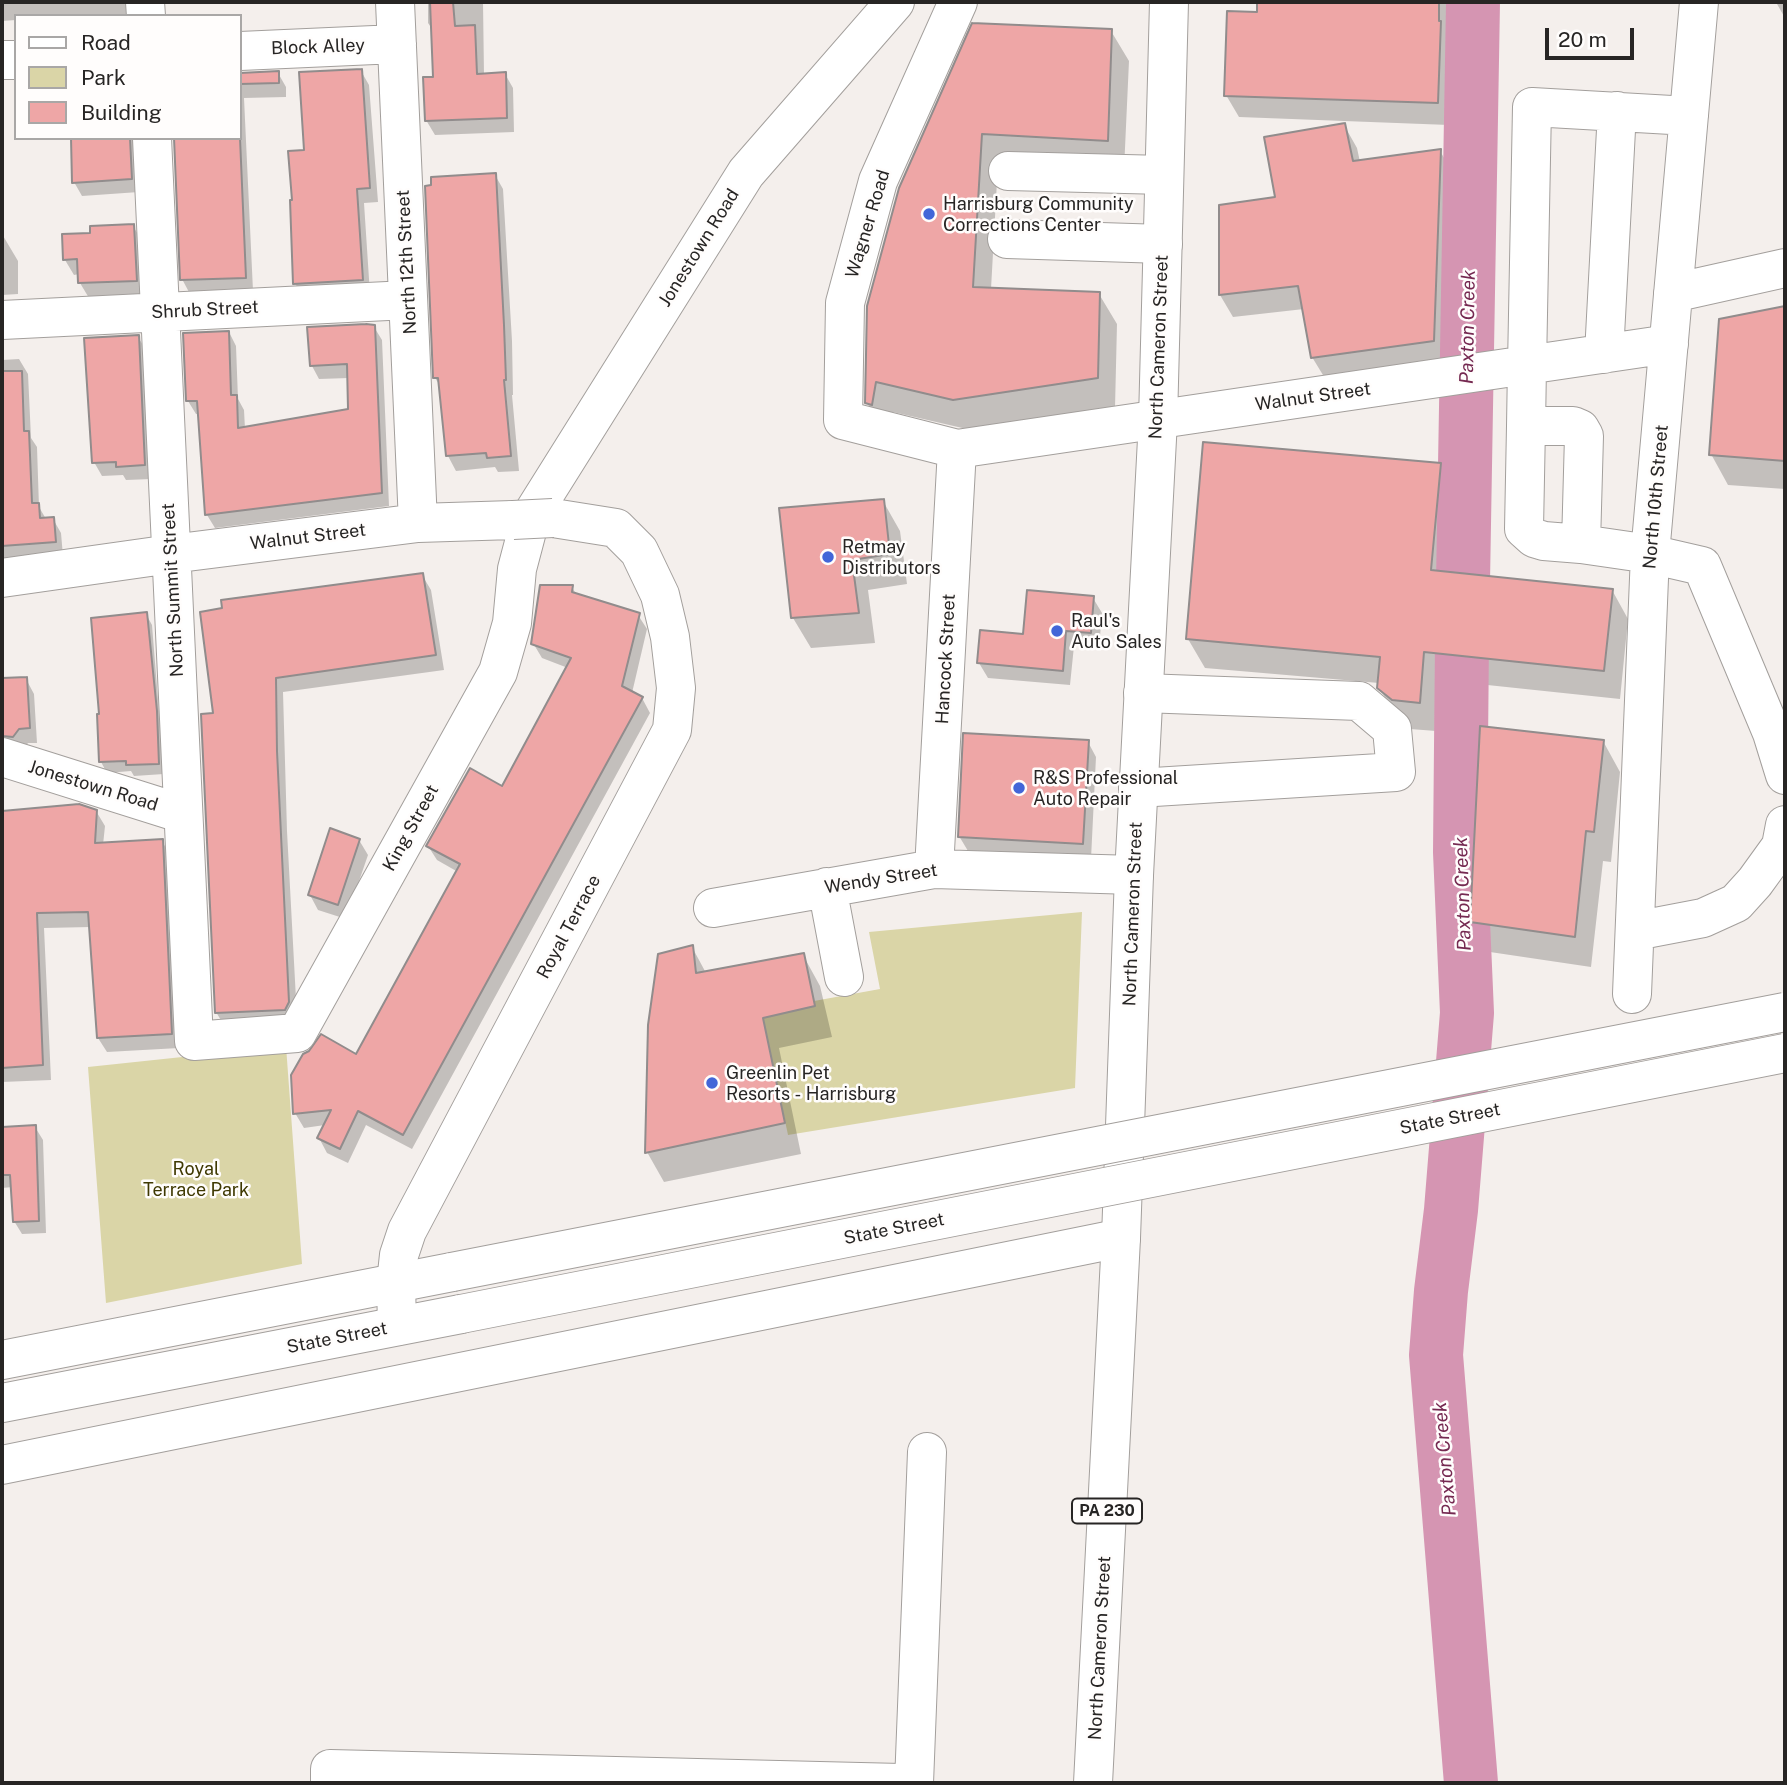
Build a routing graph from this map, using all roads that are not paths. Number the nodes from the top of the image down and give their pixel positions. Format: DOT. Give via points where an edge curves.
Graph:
graph roads {
  1 [pos="395,2"];
  2 [pos="895,2"];
  3 [pos="958,2"];
  4 [pos="1169,2"];
  5 [pos="1699,2"];
  6 [pos="397,44"];
  7 [pos="242,51"];
  8 [pos="1617,111"];
  9 [pos="1689,116"];
  10 [pos="152,140"];
  11 [pos="1008,172"];
  12 [pos="1164,175"];
  13 [pos="1007,239"];
  14 [pos="1163,244"];
  15 [pos="1785,268"];
  16 [pos="1674,293"];
  17 [pos="408,300"];
  18 [pos="160,312"];
  19 [pos="2,320"];
  20 [pos="1669,344"];
  21 [pos="1604,354"];
  22 [pos="1509,369"];
  23 [pos="1158,420"];
  24 [pos="1526,426"];
  25 [pos="957,449"];
  26 [pos="532,518"];
  27 [pos="418,523"];
  28 [pos="616,528"];
  29 [pos="1581,544"];
  30 [pos="171,554"];
  31 [pos="1650,554"];
  32 [pos="2,578"];
  33 [pos="1143,694"];
  34 [pos="2,757"];
  35 [pos="1785,775"];
  36 [pos="1138,788"];
  37 [pos="183,814"];
  38 [pos="1785,825"];
  39 [pos="934,869"];
  40 [pos="1135,875"];
  41 [pos="827,887"];
  42 [pos="713,908"];
  43 [pos="1635,932"];
  44 [pos="844,977"];
  45 [pos="1632,994"];
  46 [pos="1785,1012"];
  47 [pos="194,1041"];
  48 [pos="1785,1053"];
  49 [pos="1121,1238"];
  50 [pos="396,1283"];
  51 [pos="397,1326"];
  52 [pos="2,1360"];
  53 [pos="2,1403"];
  54 [pos="927,1452"];
  55 [pos="4,1469"];
  56 [pos="330,1776"];
  57 [pos="730,1781"];
  58 [pos="901,1783"];
  59 [pos="914,1783"];
  60 [pos="1093,1783"];
  1 -- 6 [label="main road, North 12th Street"];
  2 -- 26 [label="main road, Jonestown Road" via="746,173"];
  3 -- 25 [label="main road, Wagner Road" via="878,181 845,303 843,420"];
  4 -- 12 [label="main road, North Cameron Street / PA 230"];
  5 -- 9 [label="main road, North 10th Street"];
  6 -- 7 [label="main road, Block Alley"];
  6 -- 17 [label="main road, North 12th Street"];
  8 -- 9 [label="main road"];
  8 -- 21 [label="main road"];
  8 -- 22 [label="main road" via="1532,107"];
  9 -- 16 [label="main road, North 10th Street"];
  10 -- 18 [label="main road, North Summit Street"];
  11 -- 12 [label="main road"];
  12 -- 14 [label="main road, North Cameron Street / PA 230"];
  13 -- 14 [label="main road"];
  14 -- 23 [label="main road, North Cameron Street / PA 230"];
  15 -- 16 [label="main road"];
  16 -- 20 [label="main road, North 10th Street"];
  17 -- 18 [label="main road, Shrub Street"];
  17 -- 27 [label="main road, North 12th Street"];
  18 -- 19 [label="main road, Shrub Street"];
  18 -- 30 [label="main road, North Summit Street"];
  20 -- 21 [label="main road, Walnut Street"];
  20 -- 31 [label="main road, North 10th Street"];
  21 -- 22 [label="main road, Walnut Street"];
  22 -- 23 [label="main road, Walnut Street"];
  22 -- 24 [label="main road"];
  23 -- 25 [label="main road, Walnut Street"];
  23 -- 33 [label="main road, North Cameron Street / PA 230"];
  24 -- 29 [label="main road" via="1524,529 1544,541"];
  24 -- 29 [label="main road" via="1573,426 1584,436"];
  25 -- 39 [label="main road, Hancock Street"];
  26 -- 27 [label="main road, Walnut Street"];
  26 -- 28 [label="main road, Walnut Street"];
  26 -- 47 [label="main road, King Street" via="517,569 512,623 498,672 297,1033"];
  27 -- 30 [label="main road, Walnut Street"];
  28 -- 50 [label="main road, Royal Terrace" via="639,551 660,594 676,688 672,730 407,1231"];
  29 -- 31 [label="main road"];
  30 -- 32 [label="main road, Walnut Street"];
  30 -- 37 [label="main road, North Summit Street"];
  31 -- 35 [label="main road" via="1702,566"];
  31 -- 43 [label="main road, North 10th Street"];
  33 -- 36 [label="main road, North Cameron Street / PA 230"];
  33 -- 36 [label="main road" via="1359,701 1392,729 1396,772"];
  34 -- 37 [label="main road, Jonestown Road"];
  36 -- 40 [label="main road, North Cameron Street / PA 230"];
  37 -- 47 [label="main road, North Summit Street"];
  38 -- 43 [label="main road" via="1781,846 1736,903 1703,918"];
  39 -- 40 [label="main road, Wendy Street"];
  39 -- 41 [label="main road, Wendy Street"];
  40 -- 49 [label="main road, North Cameron Street / PA 230"];
  41 -- 42 [label="main road, Wendy Street"];
  41 -- 44 [label="main road"];
  43 -- 45 [label="main road, North 10th Street"];
  46 -- 50 [label="main road, bridge"];
  48 -- 51 [label="main road, State Street, bridge"];
  49 -- 55 [label="main road"];
  49 -- 60 [label="main road, North Cameron Street / PA 230"];
  50 -- 51 [label="main road, Royal Terrace"];
  50 -- 52 [label="main road"];
  51 -- 53 [label="main road, State Street"];
  54 -- 59 [label="main road"];
  56 -- 57 [label="main road"];
  57 -- 58 [label="main road"];
}
